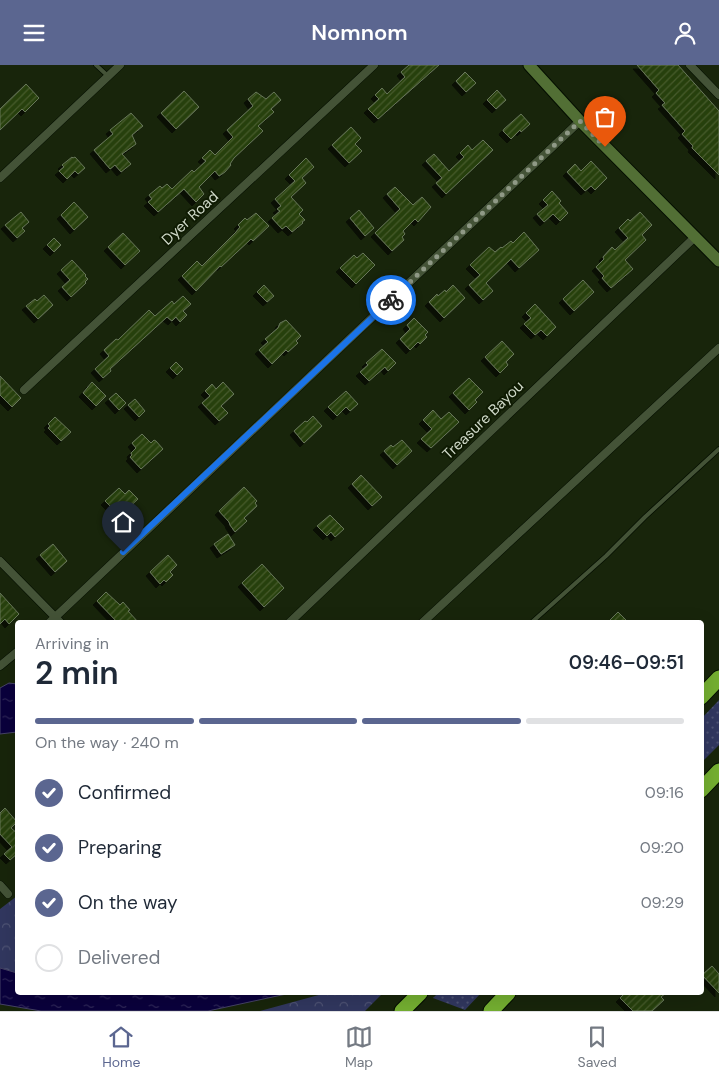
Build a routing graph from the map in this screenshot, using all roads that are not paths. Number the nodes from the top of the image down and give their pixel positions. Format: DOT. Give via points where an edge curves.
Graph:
graph roads {
  1 [pos="96,65"];
  2 [pos="120,65"];
  3 [pos="374,65"];
  4 [pos="529,65"];
  5 [pos="690,65"];
  6 [pos="108,76"];
  7 [pos="719,95"];
  8 [pos="580,121"];
  9 [pos="0,178"];
  10 [pos="695,237"];
  11 [pos="719,261"];
  12 [pos="719,348"];
  13 [pos="24,390"];
  14 [pos="719,449"];
  15 [pos="0,561"];
  16 [pos="58,620"];
  17 [pos="292,620"];
  18 [pos="425,620"];
  19 [pos="534,620"];
  20 [pos="15,654"];
  21 [pos="0,666"];
  22 [pos="719,678"];
  23 [pos="704,694"];
  24 [pos="719,771"];
  25 [pos="704,787"];
  26 [pos="0,885"];
  27 [pos="8,894"];
  28 [pos="418,995"];
  29 [pos="506,995"];
  30 [pos="402,1011"];
  31 [pos="491,1011"];
  1 -- 6 [label="lane"];
  2 -- 6 [label="street"];
  3 -- 13 [label="street, Dyer Road"];
  4 -- 8 [label="street"];
  5 -- 7 [label="street"];
  6 -- 9 [label="street"];
  8 -- 10 [label="street"];
  8 -- 16 [label="street"];
  10 -- 11 [label="street"];
  10 -- 17 [label="street, Treasure Bayou"];
  12 -- 18 [label="street"];
  14 -- 19 [label="lane"];
  15 -- 16 [label="street"];
  20 -- 21 [label="street"];
  22 -- 23 [label="highway"];
  24 -- 25 [label="highway"];
  26 -- 27 [label="street"];
  28 -- 30 [label="highway"];
  29 -- 31 [label="highway"];
}
